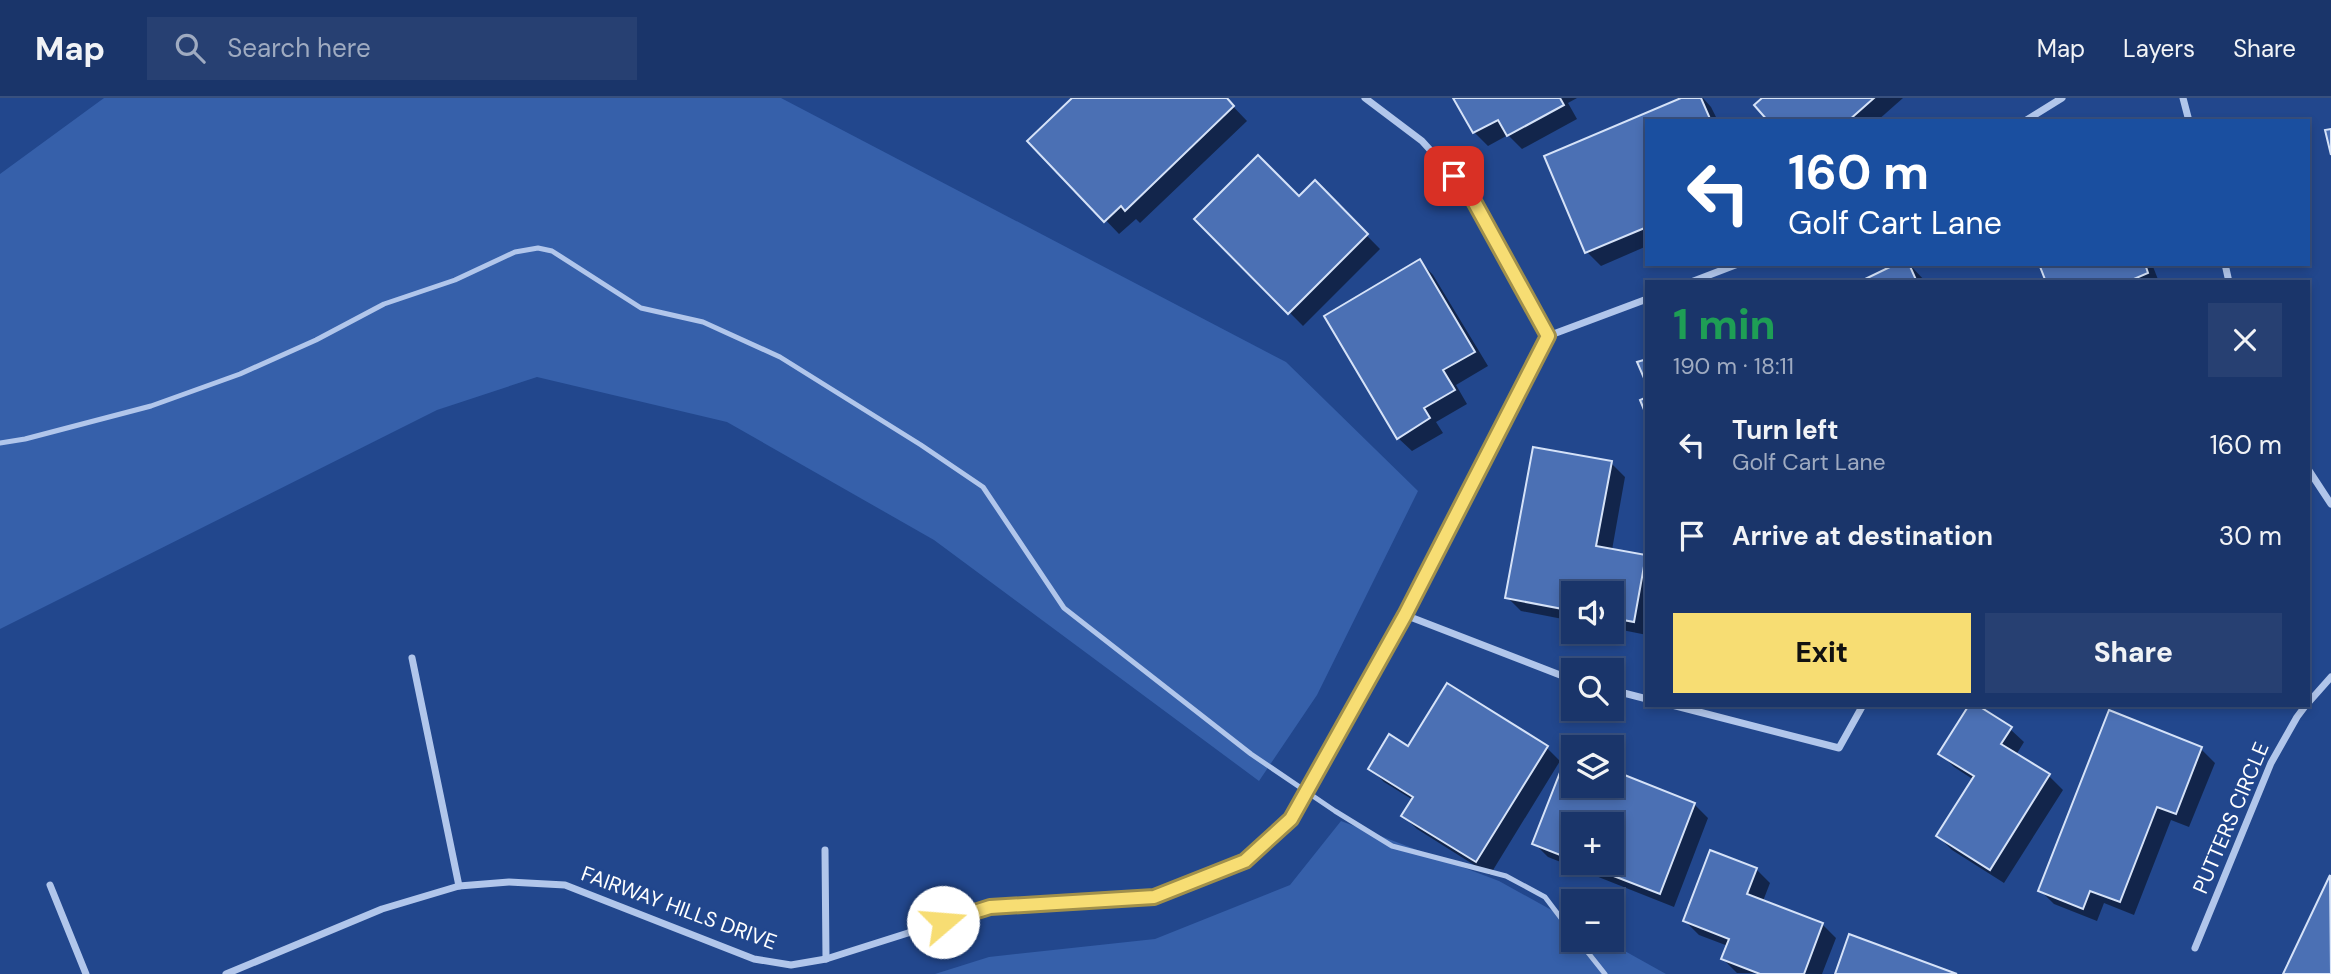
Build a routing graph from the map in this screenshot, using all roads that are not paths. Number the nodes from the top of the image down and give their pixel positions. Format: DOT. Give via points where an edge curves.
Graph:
graph roads {
  1 [pos="1365,98"];
  2 [pos="2062,98"];
  3 [pos="2183,98"];
  4 [pos="2028,119"];
  5 [pos="2188,119"];
  6 [pos="1733,266"];
  7 [pos="1696,280"];
  8 [pos="1645,300"];
  9 [pos="1548,336"];
  10 [pos="0,443"];
  11 [pos="2310,472"];
  12 [pos="2331,504"];
  13 [pos="1405,615"];
  14 [pos="412,658"];
  15 [pos="1561,675"];
  16 [pos="2331,677"];
  17 [pos="1624,693"];
  18 [pos="1645,698"];
  19 [pos="2310,701"];
  20 [pos="1680,707"];
  21 [pos="1862,707"];
  22 [pos="2305,707"];
  23 [pos="1306,792"];
  24 [pos="825,850"];
  25 [pos="50,885"];
  26 [pos="459,887"];
  27 [pos="1561,918"];
  28 [pos="2195,948"];
  29 [pos="1588,952"];
  30 [pos="826,959"];
  31 [pos="86,974"];
  32 [pos="226,974"];
  33 [pos="1605,974"];
  1 -- 9 [label="street" via="1422,141 1470,194"];
  2 -- 4 [label="street"];
  3 -- 5 [label="street"];
  6 -- 7 [label="street"];
  8 -- 9 [label="street"];
  9 -- 13 [label="street, FAIRWAY HILLS DRIVE"];
  10 -- 23 [label="lane" via="151,406 240,374 384,304 455,280 515,251 552,251 641,308 703,322 780,357 983,487 1064,608"];
  11 -- 12 [label="street"];
  13 -- 15 [label="street"];
  13 -- 23 [label="street, FAIRWAY HILLS DRIVE"];
  14 -- 26 [label="street"];
  16 -- 19 [label="street, PUTTERS CIRCLE"];
  17 -- 18 [label="street"];
  20 -- 21 [label="street" via="1839,748"];
  22 -- 28 [label="street, PUTTERS CIRCLE" via="2271,763"];
  23 -- 27 [label="lane" via="1392,846 1506,876 1545,897"];
  23 -- 30 [label="street, FAIRWAY HILLS DRIVE" via="1291,819 1245,861 1154,897 990,907"];
  24 -- 30 [label="street"];
  25 -- 31 [label="street"];
  26 -- 30 [label="street, FAIRWAY HILLS DRIVE" via="509,882 565,885 754,959 791,965"];
  26 -- 32 [label="street, FAIRWAY HILLS DRIVE" via="382,909"];
  29 -- 33 [label="lane"];
}
